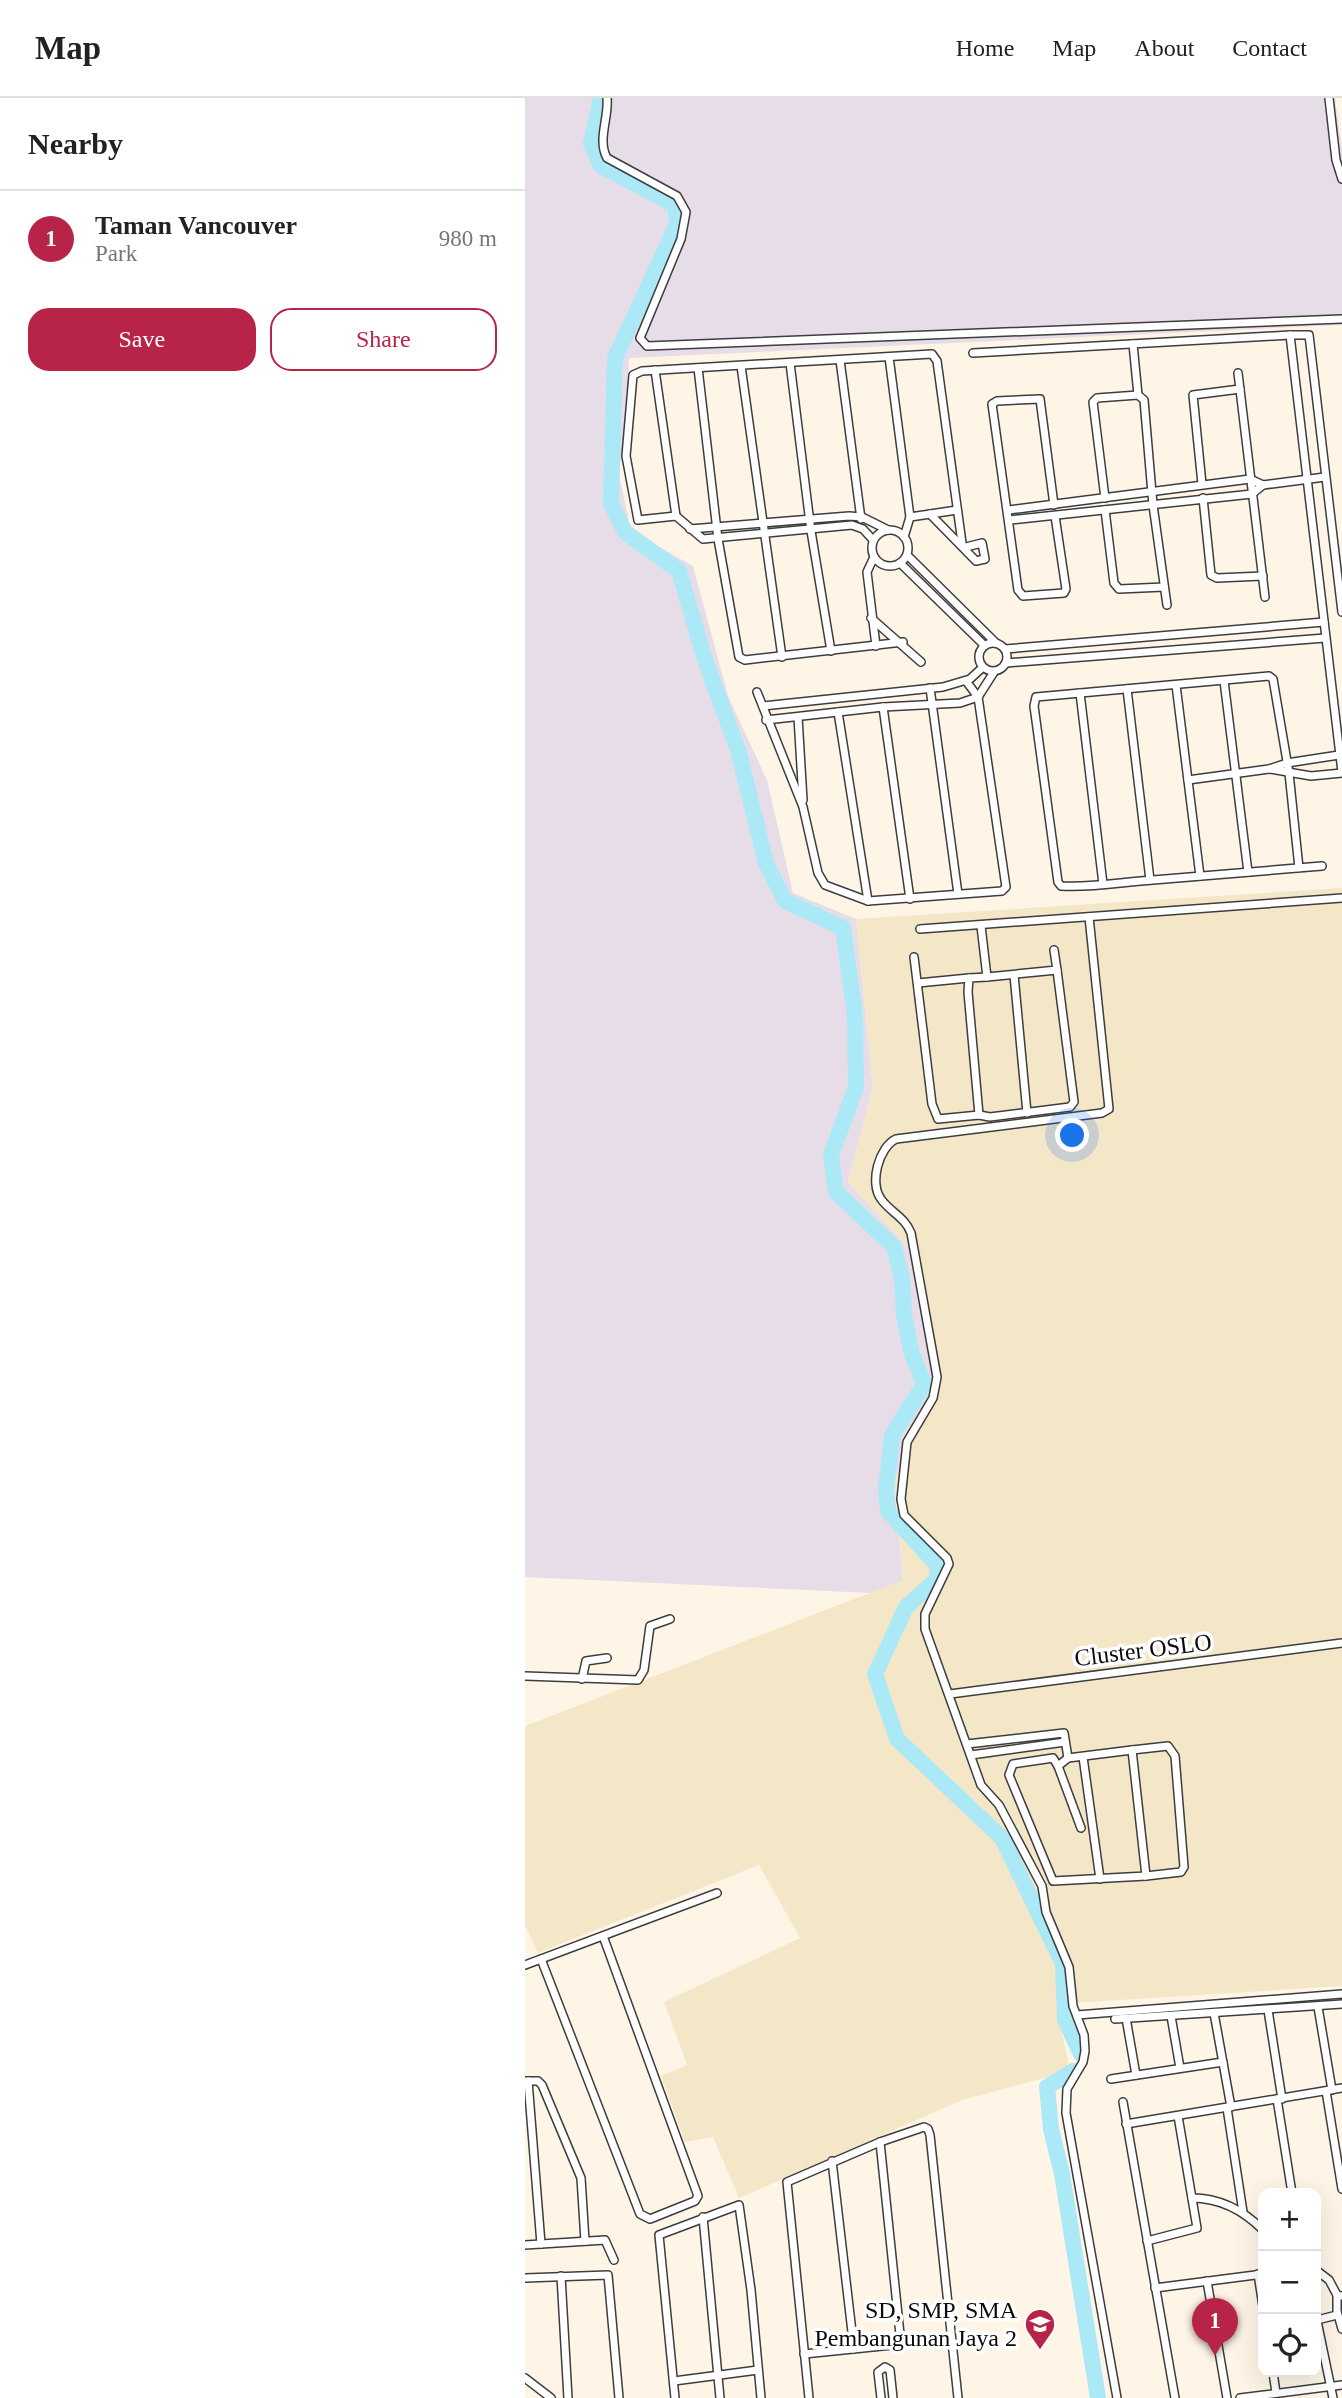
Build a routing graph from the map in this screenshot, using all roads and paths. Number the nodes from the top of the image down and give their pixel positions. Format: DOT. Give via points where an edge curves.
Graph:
graph roads {
  1 [pos="607,98"];
  2 [pos="1329,98"];
  3 [pos="1342,179"];
  4 [pos="1342,319"];
  5 [pos="1290,334"];
  6 [pos="1133,344"];
  7 [pos="973,354"];
  8 [pos="889,357"];
  9 [pos="840,360"];
  10 [pos="790,363"];
  11 [pos="741,366"];
  12 [pos="698,368"];
  13 [pos="655,370"];
  14 [pos="1238,373"];
  15 [pos="1240,389"];
  16 [pos="1138,395"];
  17 [pos="1325,477"];
  18 [pos="1250,479"];
  19 [pos="1308,480"];
  20 [pos="1202,484"];
  21 [pos="1263,485"];
  22 [pos="1152,493"];
  23 [pos="1252,494"];
  24 [pos="1105,498"];
  25 [pos="1203,498"];
  26 [pos="1080,501"];
  27 [pos="1054,505"];
  28 [pos="1153,505"];
  29 [pos="957,510"];
  30 [pos="1009,510"];
  31 [pos="1105,510"];
  32 [pos="1082,513"];
  33 [pos="930,514"];
  34 [pos="676,516"];
  35 [pos="1055,516"];
  36 [pos="862,517"];
  37 [pos="910,517"];
  38 [pos="1010,520"];
  39 [pos="810,521"];
  40 [pos="761,525"];
  41 [pos="858,526"];
  42 [pos="689,529"];
  43 [pos="717,529"];
  44 [pos="888,530"];
  45 [pos="811,531"];
  46 [pos="763,535"];
  47 [pos="904,537"];
  48 [pos="718,539"];
  49 [pos="873,540"];
  50 [pos="907,555"];
  51 [pos="874,556"];
  52 [pos="900,563"];
  53 [pos="1262,576"];
  54 [pos="1164,587"];
  55 [pos="1265,597"];
  56 [pos="1167,605"];
  57 [pos="1342,612"];
  58 [pos="871,618"];
  59 [pos="1324,622"];
  60 [pos="1325,638"];
  61 [pos="903,642"];
  62 [pos="996,643"];
  63 [pos="984,645"];
  64 [pos="876,646"];
  65 [pos="1005,649"];
  66 [pos="831,651"];
  67 [pos="782,657"];
  68 [pos="921,662"];
  69 [pos="1006,663"];
  70 [pos="982,668"];
  71 [pos="994,672"];
  72 [pos="966,681"];
  73 [pos="1224,681"];
  74 [pos="1176,685"];
  75 [pos="930,688"];
  76 [pos="1127,689"];
  77 [pos="757,692"];
  78 [pos="1080,693"];
  79 [pos="858,696"];
  80 [pos="978,697"];
  81 [pos="813,701"];
  82 [pos="932,704"];
  83 [pos="763,706"];
  84 [pos="883,707"];
  85 [pos="860,710"];
  86 [pos="838,712"];
  87 [pos="815,715"];
  88 [pos="798,717"];
  89 [pos="766,720"];
  90 [pos="1339,755"];
  91 [pos="1314,759"];
  92 [pos="1287,763"];
  93 [pos="1269,769"];
  94 [pos="1342,769"];
  95 [pos="1236,772"];
  96 [pos="1289,773"];
  97 [pos="1317,775"];
  98 [pos="1188,780"];
  99 [pos="803,807"];
  100 [pos="1322,866"];
  101 [pos="1299,868"];
  102 [pos="1248,872"];
  103 [pos="1200,876"];
  104 [pos="1150,880"];
  105 [pos="1103,884"];
  106 [pos="958,894"];
  107 [pos="910,898"];
  108 [pos="1342,898"];
  109 [pos="868,901"];
  110 [pos="1089,917"];
  111 [pos="981,926"];
  112 [pos="920,929"];
  113 [pos="1054,950"];
  114 [pos="914,957"];
  115 [pos="1057,970"];
  116 [pos="1014,975"];
  117 [pos="987,977"];
  118 [pos="969,978"];
  119 [pos="918,983"];
  120 [pos="1027,1113"];
  121 [pos="979,1115"];
  122 [pos="670,1619"];
  123 [pos="1342,1643"];
  124 [pos="607,1658"];
  125 [pos="525,1676"];
  126 [pos="582,1679"];
  127 [pos="950,1695"];
  128 [pos="1065,1742"];
  129 [pos="967,1744"];
  130 [pos="1132,1750"];
  131 [pos="971,1755"];
  132 [pos="1083,1757"];
  133 [pos="1068,1758"];
  134 [pos="1058,1766"];
  135 [pos="1081,1828"];
  136 [pos="1146,1876"];
  137 [pos="1100,1879"];
  138 [pos="717,1893"];
  139 [pos="603,1936"];
  140 [pos="541,1959"];
  141 [pos="525,1965"];
  142 [pos="1342,1994"];
  143 [pos="1342,2004"];
  144 [pos="1318,2007"];
  145 [pos="1268,2010"];
  146 [pos="1215,2013"];
  147 [pos="1077,2015"];
  148 [pos="1171,2016"];
  149 [pos="1126,2018"];
  150 [pos="1115,2019"];
  151 [pos="1223,2062"];
  152 [pos="1180,2068"];
  153 [pos="1136,2076"];
  154 [pos="1111,2079"];
  155 [pos="526,2081"];
  156 [pos="1342,2088"];
  157 [pos="1329,2091"];
  158 [pos="527,2092"];
  159 [pos="545,2092"];
  160 [pos="1280,2099"];
  161 [pos="1123,2102"];
  162 [pos="1229,2107"];
  163 [pos="1178,2116"];
  164 [pos="1126,2124"];
  165 [pos="880,2142"];
  166 [pos="832,2161"];
  167 [pos="1291,2188"];
  168 [pos="1342,2189"];
  169 [pos="1192,2198"];
  170 [pos="1243,2212"];
  171 [pos="703,2217"];
  172 [pos="1258,2226"];
  173 [pos="585,2241"];
  174 [pos="1147,2241"];
  175 [pos="541,2244"];
  176 [pos="525,2245"];
  177 [pos="614,2260"];
  178 [pos="1258,2274"];
  179 [pos="1321,2274"];
  180 [pos="561,2276"];
  181 [pos="525,2278"];
  182 [pos="1207,2281"];
  183 [pos="1155,2288"];
  184 [pos="1339,2295"];
  185 [pos="1337,2315"];
  186 [pos="1321,2317"];
  187 [pos="1342,2329"];
  188 [pos="951,2339"];
  189 [pos="1321,2341"];
  190 [pos="901,2344"];
  191 [pos="854,2349"];
  192 [pos="804,2354"];
  193 [pos="758,2370"];
  194 [pos="717,2376"];
  195 [pos="1274,2377"];
  196 [pos="525,2378"];
  197 [pos="674,2381"];
  198 [pos="892,2385"];
  199 [pos="1342,2385"];
  200 [pos="1331,2386"];
  201 [pos="880,2387"];
  202 [pos="1276,2393"];
  203 [pos="551,2398"];
  204 [pos="568,2398"];
  205 [pos="619,2398"];
  206 [pos="675,2398"];
  207 [pos="720,2398"];
  208 [pos="761,2398"];
  209 [pos="809,2398"];
  210 [pos="881,2398"];
  211 [pos="894,2398"];
  212 [pos="958,2398"];
  213 [pos="1117,2398"];
  214 [pos="1175,2398"];
  215 [pos="1227,2398"];
  216 [pos="1241,2398"];
  217 [pos="1333,2398"];
  1 -- 4 [label="street" via="603,148 607,158 677,196 686,212 681,239 640,338 647,346"];
  2 -- 3 [label="street"];
  5 -- 6 [label="street"];
  5 -- 17 [label="street" via="1308,335"];
  5 -- 19 [label="street"];
  6 -- 7 [label="street"];
  6 -- 16 [label="street"];
  8 -- 9 [label="street"];
  8 -- 29 [label="street" via="935,356"];
  8 -- 37 [label="street"];
  9 -- 10 [label="street"];
  9 -- 36 [label="street"];
  10 -- 11 [label="street"];
  10 -- 39 [label="street"];
  11 -- 12 [label="street"];
  11 -- 40 [label="street"];
  12 -- 13 [label="street"];
  12 -- 43 [label="street"];
  13 -- 34 [label="street"];
  13 -- 34 [label="street" via="638,371 632,378 626,462 636,518"];
  14 -- 15 [label="street"];
  15 -- 18 [label="street"];
  15 -- 20 [label="street" via="1193,395"];
  16 -- 22 [label="street" via="1144,400"];
  16 -- 24 [label="street" via="1093,402"];
  17 -- 19 [label="street"];
  17 -- 57 [label="street"];
  18 -- 20 [label="street"];
  18 -- 21 [label="street"];
  18 -- 23 [label="street"];
  19 -- 21 [label="street"];
  19 -- 59 [label="street"];
  20 -- 22 [label="street"];
  21 -- 23 [label="street"];
  22 -- 24 [label="street"];
  22 -- 28 [label="street"];
  23 -- 25 [label="street"];
  23 -- 53 [label="street"];
  24 -- 26 [label="street"];
  25 -- 28 [label="street"];
  25 -- 53 [label="street" via="1211,575"];
  26 -- 27 [label="street"];
  26 -- 32 [label="street"];
  27 -- 30 [label="street"];
  27 -- 30 [label="street" via="1040,399 997,401 992,404"];
  28 -- 31 [label="street"];
  28 -- 54 [label="street"];
  29 -- 33 [label="street"];
  29 -- 33 [label="street" via="964,545"];
  30 -- 38 [label="street"];
  31 -- 32 [label="street"];
  31 -- 54 [label="street" via="1114,583 1119,589"];
  32 -- 35 [label="street"];
  33 -- 37 [label="street"];
  34 -- 42 [label="street"];
  35 -- 38 [label="street"];
  35 -- 38 [label="street" via="1064,593 1019,593"];
  36 -- 39 [label="street"];
  36 -- 41 [label="street"];
  36 -- 44 [label="street"];
  37 -- 47 [label="street"];
  39 -- 40 [label="street"];
  39 -- 45 [label="street"];
  40 -- 43 [label="street"];
  40 -- 46 [label="street"];
  41 -- 45 [label="street"];
  41 -- 49 [label="street"];
  42 -- 43 [label="street"];
  42 -- 48 [label="street" via="703,539"];
  43 -- 48 [label="street"];
  44 -- 47 [label="street"];
  44 -- 49 [label="street"];
  45 -- 46 [label="street"];
  45 -- 66 [label="street"];
  46 -- 48 [label="street"];
  46 -- 67 [label="street"];
  47 -- 50 [label="street"];
  48 -- 67 [label="street" via="739,657"];
  49 -- 51 [label="street"];
  50 -- 52 [label="street"];
  50 -- 62 [label="street"];
  51 -- 52 [label="street" via="890,566"];
  51 -- 58 [label="street" via="867,572"];
  52 -- 63 [label="street"];
  53 -- 55 [label="street"];
  54 -- 56 [label="street"];
  58 -- 61 [label="street"];
  58 -- 64 [label="street"];
  59 -- 60 [label="street"];
  59 -- 65 [label="street"];
  60 -- 69 [label="street"];
  60 -- 90 [label="street"];
  61 -- 64 [label="street"];
  61 -- 68 [label="street"];
  62 -- 63 [label="street"];
  62 -- 65 [label="street"];
  63 -- 70 [label="street" via="978,656"];
  64 -- 66 [label="street"];
  65 -- 69 [label="street"];
  66 -- 67 [label="street"];
  69 -- 71 [label="street"];
  70 -- 71 [label="street"];
  70 -- 72 [label="street"];
  71 -- 80 [label="street"];
  72 -- 75 [label="street"];
  72 -- 80 [label="street"];
  73 -- 74 [label="street"];
  73 -- 92 [label="street" via="1273,679"];
  73 -- 95 [label="street"];
  74 -- 76 [label="street"];
  74 -- 98 [label="street"];
  75 -- 79 [label="street"];
  75 -- 82 [label="street"];
  76 -- 78 [label="street"];
  76 -- 104 [label="street"];
  77 -- 83 [label="street"];
  78 -- 105 [label="street"];
  78 -- 105 [label="street" via="1040,695 1034,706 1058,882 1063,887"];
  79 -- 81 [label="street"];
  79 -- 85 [label="street"];
  80 -- 82 [label="street" via="960,704"];
  80 -- 106 [label="street" via="1007,884 1002,891"];
  81 -- 83 [label="street"];
  81 -- 87 [label="street"];
  82 -- 84 [label="street"];
  82 -- 106 [label="street"];
  83 -- 89 [label="street"];
  84 -- 85 [label="street"];
  84 -- 107 [label="street"];
  85 -- 86 [label="street"];
  86 -- 87 [label="street"];
  86 -- 109 [label="street"];
  87 -- 88 [label="street"];
  88 -- 89 [label="street"];
  88 -- 99 [label="street"];
  89 -- 99 [label="street"];
  90 -- 91 [label="street"];
  90 -- 94 [label="street"];
  91 -- 92 [label="street"];
  91 -- 97 [label="street"];
  92 -- 93 [label="street"];
  92 -- 96 [label="street"];
  93 -- 95 [label="street"];
  93 -- 96 [label="street"];
  94 -- 97 [label="street"];
  95 -- 98 [label="street"];
  95 -- 102 [label="street"];
  96 -- 97 [label="street"];
  96 -- 101 [label="street"];
  98 -- 103 [label="street"];
  99 -- 109 [label="street" via="820,880"];
  100 -- 101 [label="street"];
  101 -- 102 [label="street"];
  102 -- 103 [label="street"];
  103 -- 104 [label="street"];
  104 -- 105 [label="street"];
  106 -- 107 [label="street"];
  107 -- 109 [label="street"];
  108 -- 110 [label="street"];
  110 -- 111 [label="street"];
  110 -- 127 [label="street" via="1109,1109 896,1139 880,1157 877,1193 911,1233 937,1377 933,1398 907,1443 901,1499 904,1516 949,1564 924,1621"];
  111 -- 112 [label="street"];
  111 -- 117 [label="street"];
  113 -- 115 [label="street"];
  114 -- 119 [label="street"];
  115 -- 116 [label="street"];
  115 -- 120 [label="street" via="1074,1102 1070,1107"];
  116 -- 117 [label="street"];
  116 -- 120 [label="street"];
  117 -- 118 [label="street"];
  118 -- 119 [label="street"];
  118 -- 121 [label="street"];
  119 -- 121 [label="street" via="935,1115 945,1120"];
  120 -- 121 [label="street"];
  122 -- 126 [label="street" via="650,1626 640,1679"];
  123 -- 127 [label="street, Cluster OSLO"];
  124 -- 126 [label="street" via="586,1661"];
  125 -- 126 [label="street"];
  127 -- 129 [label="street"];
  128 -- 129 [label="street" via="1064,1732"];
  128 -- 131 [label="street"];
  128 -- 133 [label="street"];
  129 -- 131 [label="street"];
  130 -- 132 [label="street"];
  130 -- 136 [label="street"];
  130 -- 136 [label="street" via="1168,1745 1175,1756 1184,1867 1173,1874"];
  131 -- 147 [label="street" via="981,1784 999,1805 1042,1886 1046,1912 1069,1967"];
  132 -- 133 [label="street"];
  132 -- 137 [label="street"];
  133 -- 134 [label="street"];
  134 -- 135 [label="street"];
  134 -- 137 [label="street" via="1053,1758 1013,1764 1009,1775 1052,1881"];
  136 -- 137 [label="street"];
  138 -- 139 [label="street"];
  139 -- 140 [label="street"];
  139 -- 140 [label="street" via="698,2196 650,2219 640,2214"];
  140 -- 141 [label="street"];
  142 -- 147 [label="street"];
  143 -- 144 [label="street"];
  144 -- 145 [label="street"];
  144 -- 157 [label="street"];
  145 -- 146 [label="street"];
  145 -- 160 [label="street"];
  146 -- 148 [label="street"];
  146 -- 151 [label="street"];
  147 -- 213 [label="street" via="1085,2051 1067,2089 1066,2113"];
  148 -- 149 [label="street"];
  148 -- 152 [label="street"];
  149 -- 150 [label="street"];
  149 -- 153 [label="street"];
  151 -- 152 [label="street"];
  151 -- 162 [label="street"];
  152 -- 153 [label="street"];
  153 -- 154 [label="street"];
  155 -- 158 [label="street"];
  155 -- 159 [label="street" via="539,2081"];
  156 -- 157 [label="street"];
  157 -- 160 [label="street"];
  157 -- 168 [label="street"];
  158 -- 159 [label="street"];
  158 -- 175 [label="street"];
  159 -- 173 [label="street" via="581,2178"];
  160 -- 162 [label="street"];
  160 -- 167 [label="street"];
  161 -- 164 [label="street"];
  162 -- 163 [label="street"];
  162 -- 170 [label="street"];
  163 -- 164 [label="street"];
  163 -- 169 [label="street"];
  164 -- 174 [label="street"];
  165 -- 166 [label="street"];
  165 -- 188 [label="street" via="918,2128 929,2130"];
  165 -- 190 [label="street"];
  166 -- 191 [label="street"];
  166 -- 192 [label="street" via="793,2177 787,2184"];
  169 -- 170 [label="street"];
  169 -- 174 [label="street" via="1196,2230"];
  170 -- 172 [label="street"];
  171 -- 193 [label="street" via="731,2206 741,2207"];
  171 -- 194 [label="street"];
  171 -- 197 [label="street" via="659,2236"];
  173 -- 175 [label="street"];
  173 -- 177 [label="street" via="607,2241"];
  174 -- 183 [label="street"];
  175 -- 176 [label="street"];
  178 -- 182 [label="street"];
  179 -- 184 [label="street"];
  180 -- 181 [label="street"];
  180 -- 204 [label="street"];
  180 -- 205 [label="street" via="609,2276"];
  182 -- 183 [label="street"];
  182 -- 215 [label="street"];
  183 -- 214 [label="street"];
  184 -- 185 [label="street"];
  185 -- 186 [label="street"];
  185 -- 187 [label="street"];
  188 -- 190 [label="street"];
  188 -- 212 [label="street"];
  189 -- 200 [label="street"];
  190 -- 191 [label="street"];
  191 -- 192 [label="street"];
  192 -- 209 [label="street"];
  193 -- 194 [label="street"];
  193 -- 208 [label="street"];
  194 -- 197 [label="street"];
  194 -- 207 [label="street"];
  195 -- 202 [label="street"];
  196 -- 203 [label="street"];
  197 -- 206 [label="street"];
  198 -- 201 [label="street"];
  198 -- 201 [label="street" via="890,2370 881,2367"];
  198 -- 211 [label="street"];
  199 -- 200 [label="street"];
  200 -- 202 [label="street"];
  200 -- 217 [label="street"];
  201 -- 210 [label="street"];
  202 -- 216 [label="street"];
}
